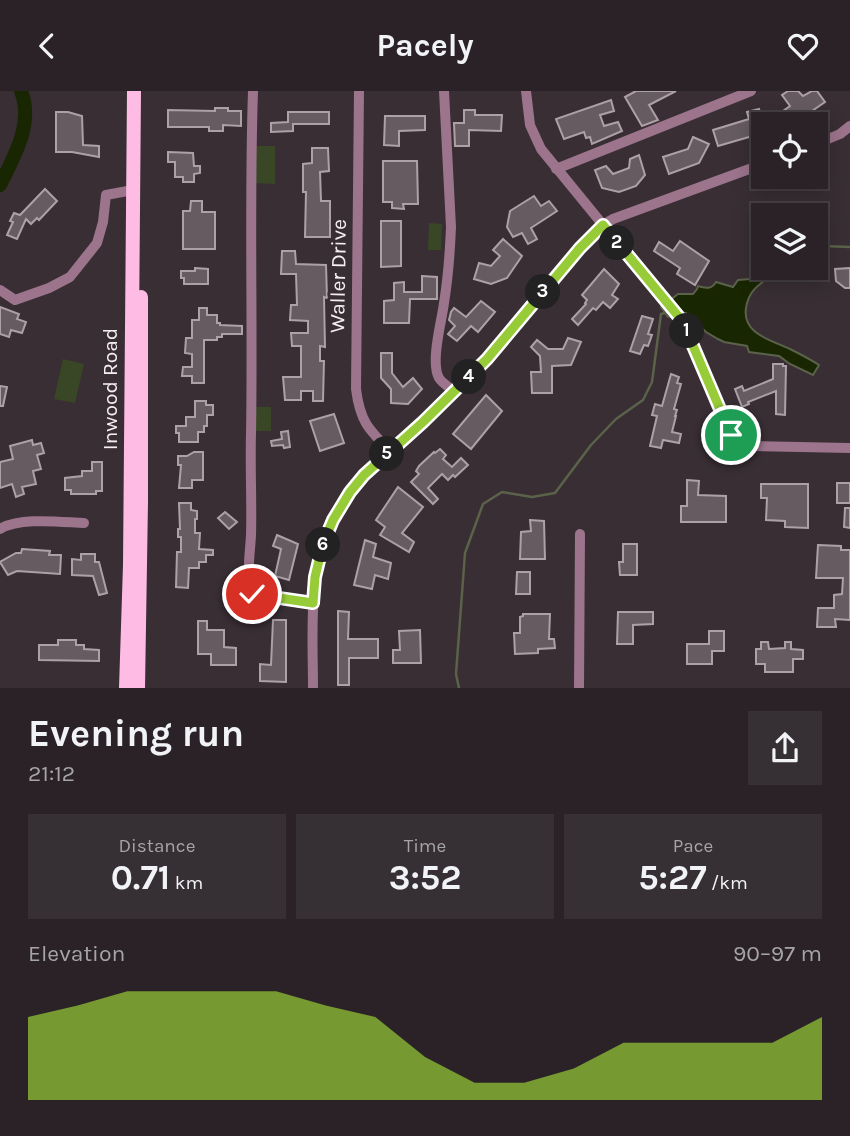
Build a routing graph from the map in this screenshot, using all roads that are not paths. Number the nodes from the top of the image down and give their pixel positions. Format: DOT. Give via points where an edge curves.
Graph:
graph roads {
  1 [pos="134,91"];
  2 [pos="143,91"];
  3 [pos="253,91"];
  4 [pos="359,91"];
  5 [pos="444,91"];
  6 [pos="526,91"];
  7 [pos="751,91"];
  8 [pos="850,125"];
  9 [pos="828,139"];
  10 [pos="751,168"];
  11 [pos="556,169"];
  12 [pos="137,190"];
  13 [pos="603,225"];
  14 [pos="0,289"];
  15 [pos="455,392"];
  16 [pos="850,448"];
  17 [pos="390,451"];
  18 [pos="84,523"];
  19 [pos="0,529"];
  20 [pos="580,534"];
  21 [pos="313,603"];
  22 [pos="134,633"];
  23 [pos="126,688"];
  24 [pos="138,688"];
  25 [pos="313,688"];
  26 [pos="579,688"];
  1 -- 12 [label="main road, Inwood Road"];
  2 -- 12 [label="main road, Inwood Road"];
  3 -- 21 [label="street" via="250,588 252,594"];
  4 -- 17 [label="street, Waller Drive" via="356,389 362,418"];
  5 -- 15 [label="street" via="451,227 436,368 439,378"];
  6 -- 11 [label="street" via="530,125"];
  7 -- 11 [label="street"];
  8 -- 9 [label="street"];
  10 -- 13 [label="street"];
  11 -- 13 [label="street"];
  12 -- 14 [label="street" via="106,195 97,243 70,277 15,300"];
  12 -- 22 [label="main road, Inwood Road"];
  13 -- 15 [label="street"];
  13 -- 16 [label="street" via="679,317 736,441 746,446"];
  15 -- 17 [label="street"];
  17 -- 21 [label="street" via="364,475 333,520 318,560"];
  18 -- 19 [label="street" via="32,521"];
  20 -- 26 [label="street"];
  21 -- 25 [label="street"];
  22 -- 23 [label="main road, Inwood Road"];
  22 -- 24 [label="main road, Inwood Road"];
}
